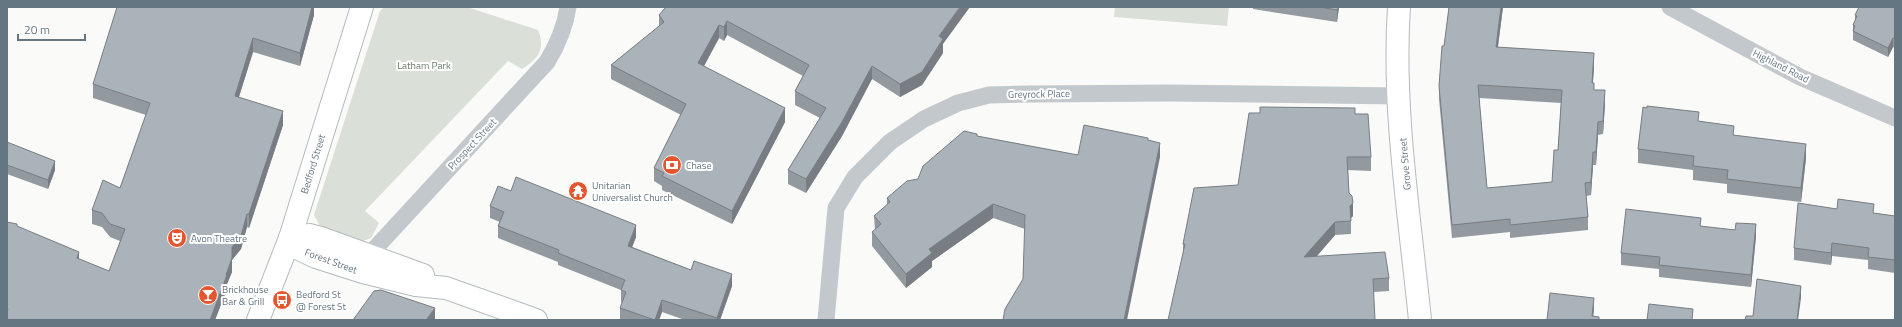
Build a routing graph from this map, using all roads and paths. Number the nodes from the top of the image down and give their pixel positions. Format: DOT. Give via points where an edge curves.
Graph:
graph roads {
  1 [pos="362,7"];
  2 [pos="568,7"];
  3 [pos="1399,7"];
  4 [pos="1670,7"];
  5 [pos="1399,96"];
  6 [pos="1895,118"];
  7 [pos="290,238"];
  8 [pos="366,264"];
  9 [pos="258,320"];
  10 [pos="536,320"];
  11 [pos="826,320"];
  12 [pos="1420,320"];
  1 -- 7 [label="main road, Bedford Street"];
  2 -- 8 [label="street, Prospect Street" via="558,45 548,62"];
  3 -- 5 [label="main road, Grove Street"];
  4 -- 6 [label="street, Highland Road" via="1800,77"];
  5 -- 11 [label="street, Greyrock Place" via="1030,94 988,95 958,102 924,119 890,142 855,177 836,208"];
  5 -- 12 [label="main road, Grove Street"];
  7 -- 8 [label="main road, Forest Street" via="312,236"];
  7 -- 9 [label="main road, Bedford Street"];
  8 -- 10 [label="main road, Forest Street" via="430,278 446,288"];
}
